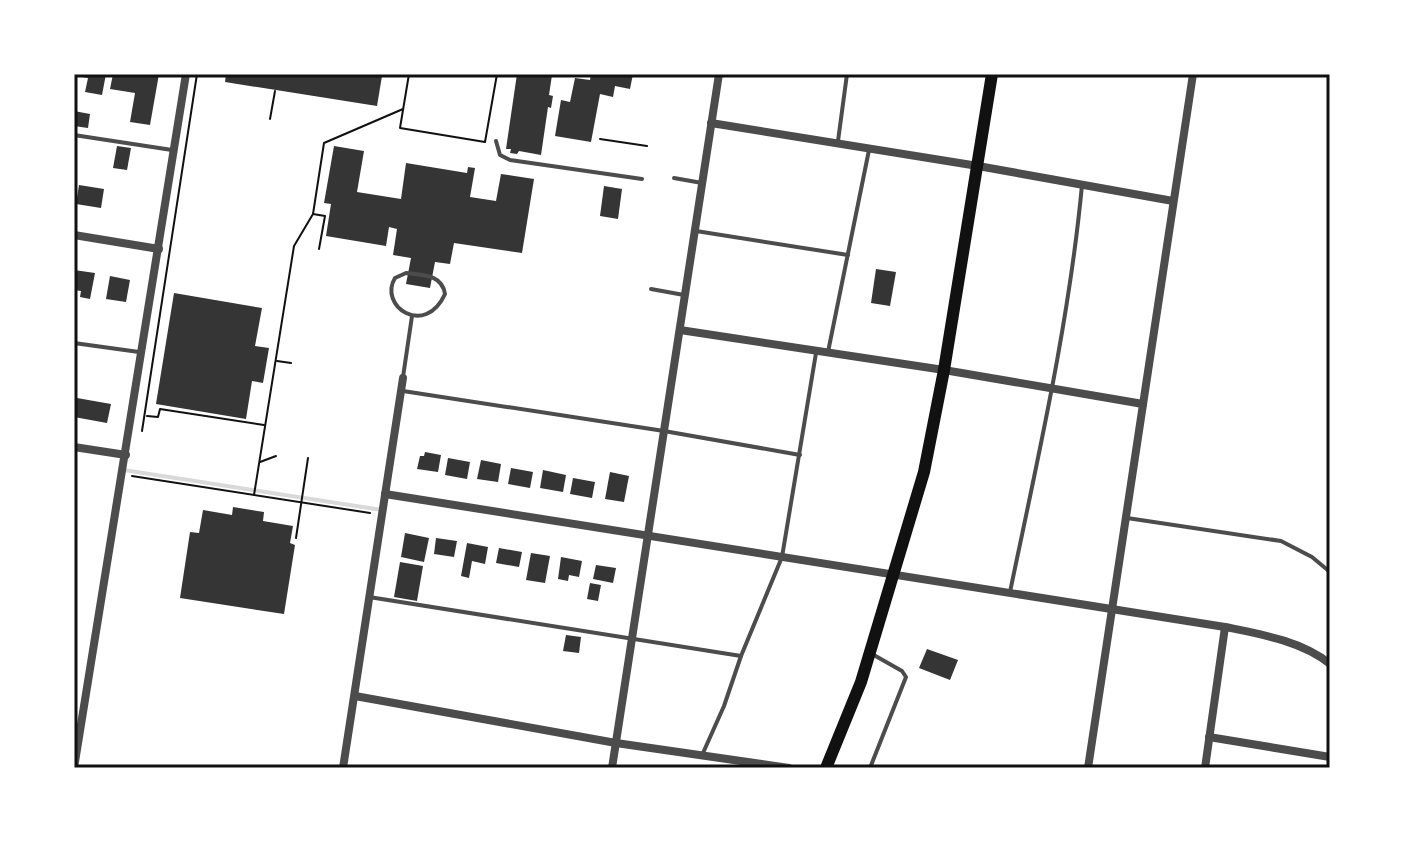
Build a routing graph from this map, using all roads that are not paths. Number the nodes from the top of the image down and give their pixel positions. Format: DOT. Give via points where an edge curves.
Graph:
graph roads {
  1 [pos="186,74"];
  2 [pos="719,74"];
  3 [pos="847,74"];
  4 [pos="992,74"];
  5 [pos="1193,74"];
  6 [pos="711,123"];
  7 [pos="74,135"];
  8 [pos="496,141"];
  9 [pos="838,144"];
  10 [pos="869,149"];
  11 [pos="175,150"];
  12 [pos="978,166"];
  13 [pos="674,178"];
  14 [pos="642,179"];
  15 [pos="702,183"];
  16 [pos="1082,184"];
  17 [pos="1173,201"];
  18 [pos="696,230"];
  19 [pos="74,235"];
  20 [pos="159,249"];
  21 [pos="848,255"];
  22 [pos="651,289"];
  23 [pos="686,295"];
  24 [pos="412,316"];
  25 [pos="680,330"];
  26 [pos="74,343"];
  27 [pos="816,350"];
  28 [pos="142,352"];
  29 [pos="828,352"];
  30 [pos="944,370"];
  31 [pos="403,378"];
  32 [pos="1053,389"];
  33 [pos="401,391"];
  34 [pos="1143,404"];
  35 [pos="664,431"];
  36 [pos="74,447"];
  37 [pos="126,455"];
  38 [pos="800,455"];
  39 [pos="385,494"];
  40 [pos="1126,518"];
  41 [pos="648,537"];
  42 [pos="782,557"];
  43 [pos="1330,572"];
  44 [pos="894,575"];
  45 [pos="1010,592"];
  46 [pos="369,597"];
  47 [pos="1112,608"];
  48 [pos="1225,627"];
  49 [pos="632,640"];
  50 [pos="870,653"];
  51 [pos="741,656"];
  52 [pos="1330,664"];
  53 [pos="355,696"];
  54 [pos="1209,737"];
  55 [pos="616,743"];
  56 [pos="702,756"];
  57 [pos="1330,757"];
  58 [pos="74,768"];
  59 [pos="343,768"];
  60 [pos="612,768"];
  61 [pos="789,768"];
  62 [pos="826,768"];
  63 [pos="870,768"];
  64 [pos="1088,768"];
  65 [pos="1205,768"];
  1 -- 11 [label="street"];
  2 -- 6 [label="street"];
  3 -- 9 [label="lane"];
  4 -- 12 [label="main road"];
  5 -- 17 [label="street"];
  6 -- 9 [label="street"];
  6 -- 15 [label="street"];
  7 -- 11 [label="lane"];
  8 -- 14 [label="lane" via="500,155 510,160"];
  9 -- 10 [label="street"];
  10 -- 12 [label="street"];
  10 -- 21 [label="lane"];
  11 -- 20 [label="street"];
  12 -- 16 [label="street"];
  12 -- 30 [label="main road"];
  13 -- 15 [label="lane"];
  15 -- 18 [label="street"];
  16 -- 17 [label="street"];
  16 -- 32 [label="lane"];
  17 -- 34 [label="street"];
  18 -- 21 [label="lane"];
  18 -- 23 [label="street"];
  19 -- 20 [label="street"];
  20 -- 28 [label="street"];
  21 -- 29 [label="lane"];
  22 -- 23 [label="lane"];
  23 -- 25 [label="street"];
  24 -- 24 [label="lane" via="438,306 445,289 439,280 406,273 395,278 393,298"];
  24 -- 31 [label="lane"];
  25 -- 27 [label="street"];
  25 -- 35 [label="street"];
  26 -- 28 [label="lane"];
  27 -- 29 [label="street"];
  27 -- 38 [label="lane"];
  28 -- 37 [label="street"];
  29 -- 30 [label="street"];
  30 -- 32 [label="street"];
  30 -- 44 [label="main road" via="924,472"];
  31 -- 33 [label="street"];
  32 -- 34 [label="street"];
  32 -- 45 [label="lane"];
  33 -- 35 [label="lane"];
  33 -- 39 [label="street"];
  34 -- 40 [label="street"];
  35 -- 38 [label="lane"];
  35 -- 41 [label="street"];
  36 -- 37 [label="street"];
  37 -- 58 [label="street"];
  38 -- 42 [label="lane"];
  39 -- 41 [label="street"];
  39 -- 46 [label="street"];
  40 -- 43 [label="lane" via="1281,541"];
  40 -- 47 [label="street"];
  41 -- 42 [label="street"];
  41 -- 49 [label="street"];
  42 -- 44 [label="street"];
  42 -- 51 [label="lane"];
  44 -- 45 [label="street"];
  44 -- 50 [label="main road"];
  45 -- 47 [label="street"];
  46 -- 49 [label="lane"];
  46 -- 53 [label="street"];
  47 -- 48 [label="street"];
  47 -- 64 [label="street"];
  48 -- 52 [label="street" via="1274,637"];
  48 -- 54 [label="street"];
  49 -- 51 [label="lane"];
  49 -- 55 [label="street"];
  50 -- 62 [label="main road"];
  50 -- 63 [label="lane" via="906,677"];
  51 -- 56 [label="lane"];
  53 -- 55 [label="street"];
  53 -- 59 [label="street"];
  54 -- 57 [label="street"];
  54 -- 65 [label="street"];
  55 -- 56 [label="street"];
  55 -- 60 [label="street"];
  56 -- 61 [label="street"];
}
